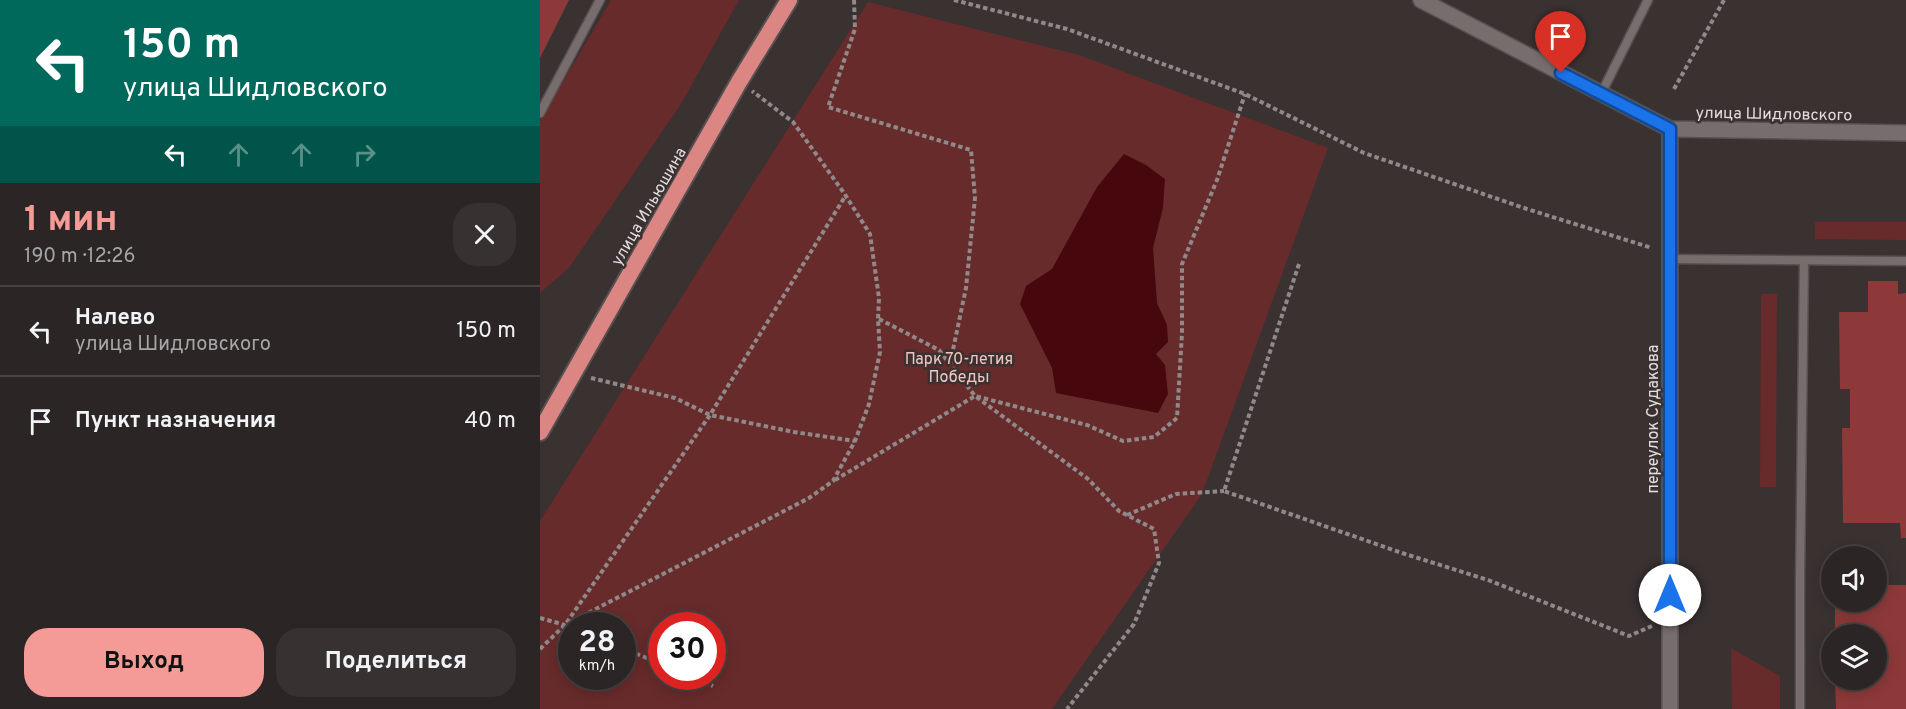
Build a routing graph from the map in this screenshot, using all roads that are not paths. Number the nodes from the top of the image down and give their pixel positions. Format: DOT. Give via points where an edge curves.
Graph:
graph roads {
  1 [pos="600,0"];
  2 [pos="789,0"];
  3 [pos="1421,0"];
  4 [pos="1648,0"];
  5 [pos="1446,6"];
  6 [pos="1601,94"];
  7 [pos="540,113"];
  8 [pos="1670,129"];
  9 [pos="1906,133"];
  10 [pos="1670,256"];
  11 [pos="1804,261"];
  12 [pos="1906,261"];
  13 [pos="540,432"];
  14 [pos="1670,709"];
  15 [pos="1800,709"];
  1 -- 7 [label="lane"];
  2 -- 13 [label="highway, улица Ильюшина"];
  3 -- 5 [label="street, улица Шидловского"];
  4 -- 6 [label="lane"];
  5 -- 6 [label="street, улица Шидловского"];
  6 -- 8 [label="street, улица Шидловского"];
  8 -- 9 [label="street, улица Шидловского"];
  8 -- 10 [label="street, переулок Судакова"];
  10 -- 11 [label="lane"];
  10 -- 14 [label="street, переулок Судакова"];
  11 -- 12 [label="lane"];
  11 -- 15 [label="lane"];
}
